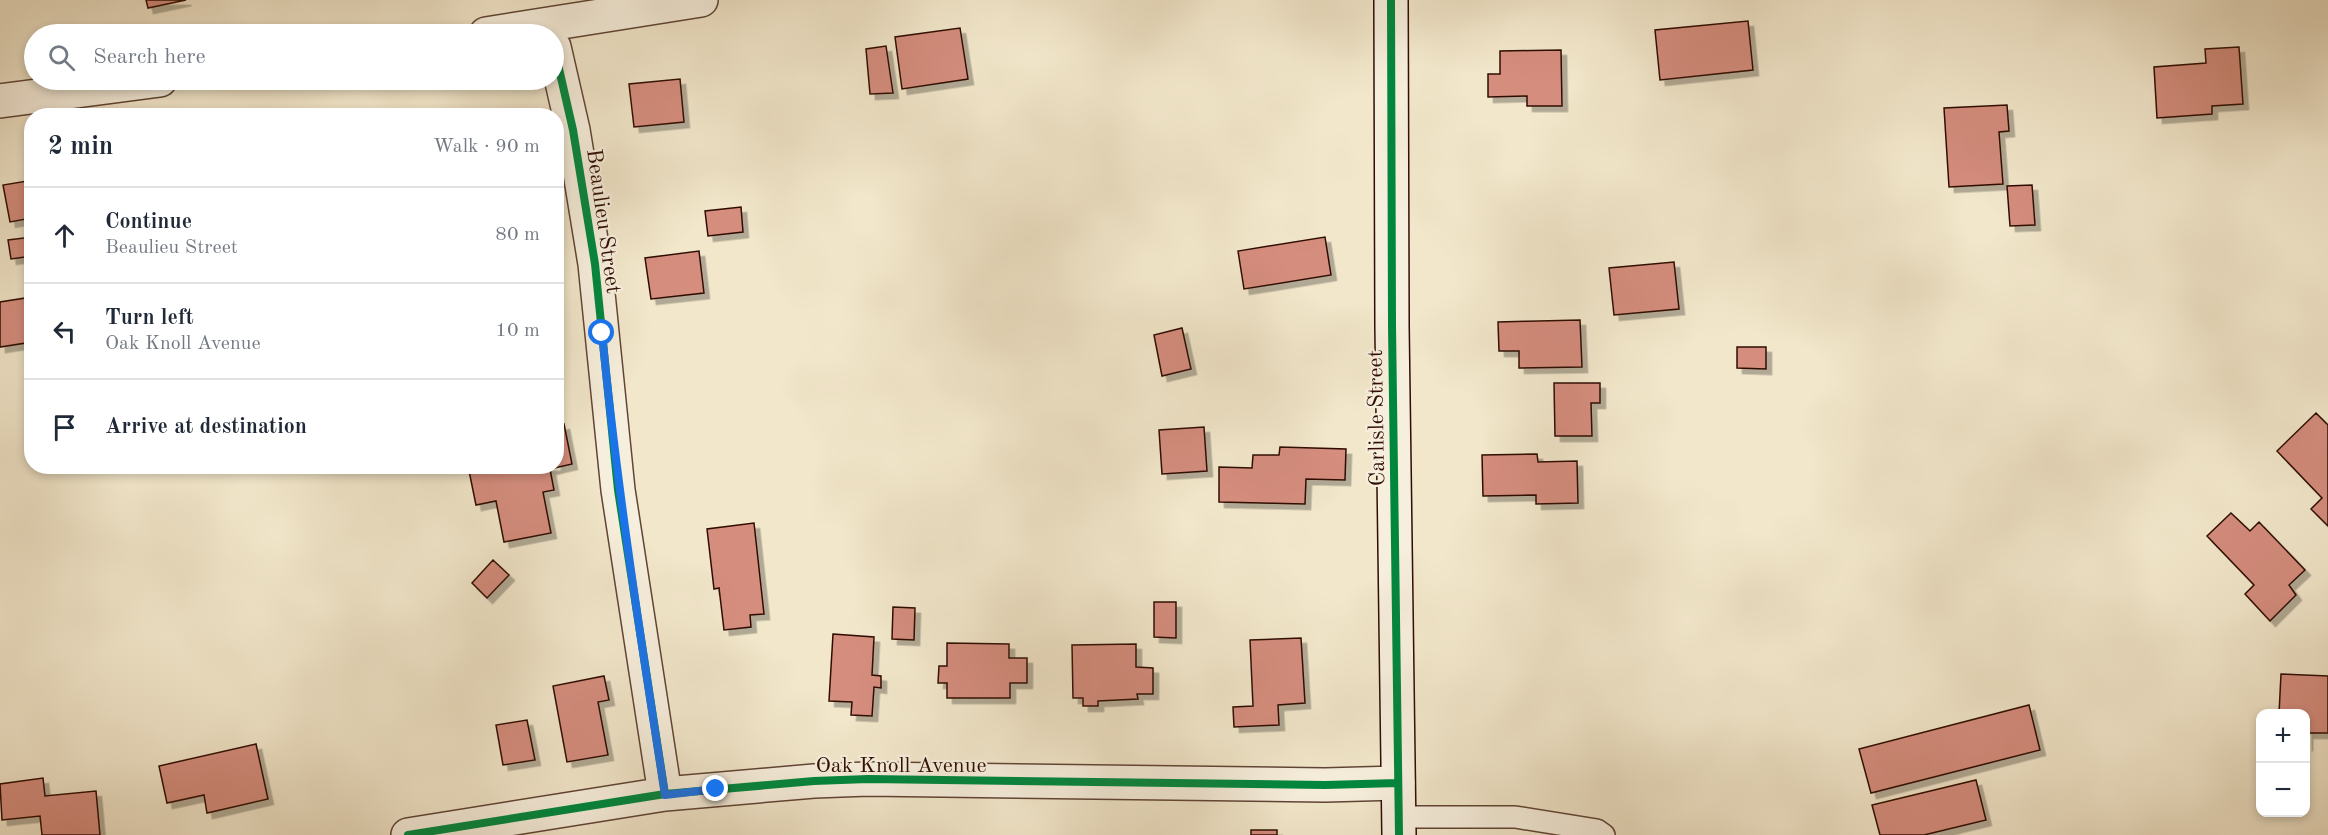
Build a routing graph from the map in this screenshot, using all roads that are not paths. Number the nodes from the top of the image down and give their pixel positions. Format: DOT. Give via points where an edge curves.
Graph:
graph roads {
  1 [pos="701,0"];
  2 [pos="1391,0"];
  3 [pos="564,32"];
  4 [pos="84,90"];
  5 [pos="564,90"];
  6 [pos="0,101"];
  7 [pos="1398,783"];
  8 [pos="665,795"];
  9 [pos="1398,826"];
  10 [pos="408,835"];
  11 [pos="1604,835"];
  1 -- 3 [label="street"];
  2 -- 7 [label="street, Carlisle Street"];
  4 -- 6 [label="street"];
  5 -- 8 [label="street, Beaulieu Street" via="595,264 618,490"];
  7 -- 8 [label="street, Oak Knoll Avenue" via="868,779"];
  7 -- 9 [label="street, Carlisle Street"];
  8 -- 10 [label="street, Oak Knoll Avenue"];
  9 -- 11 [label="lane" via="1515,817 1597,830"];
}
